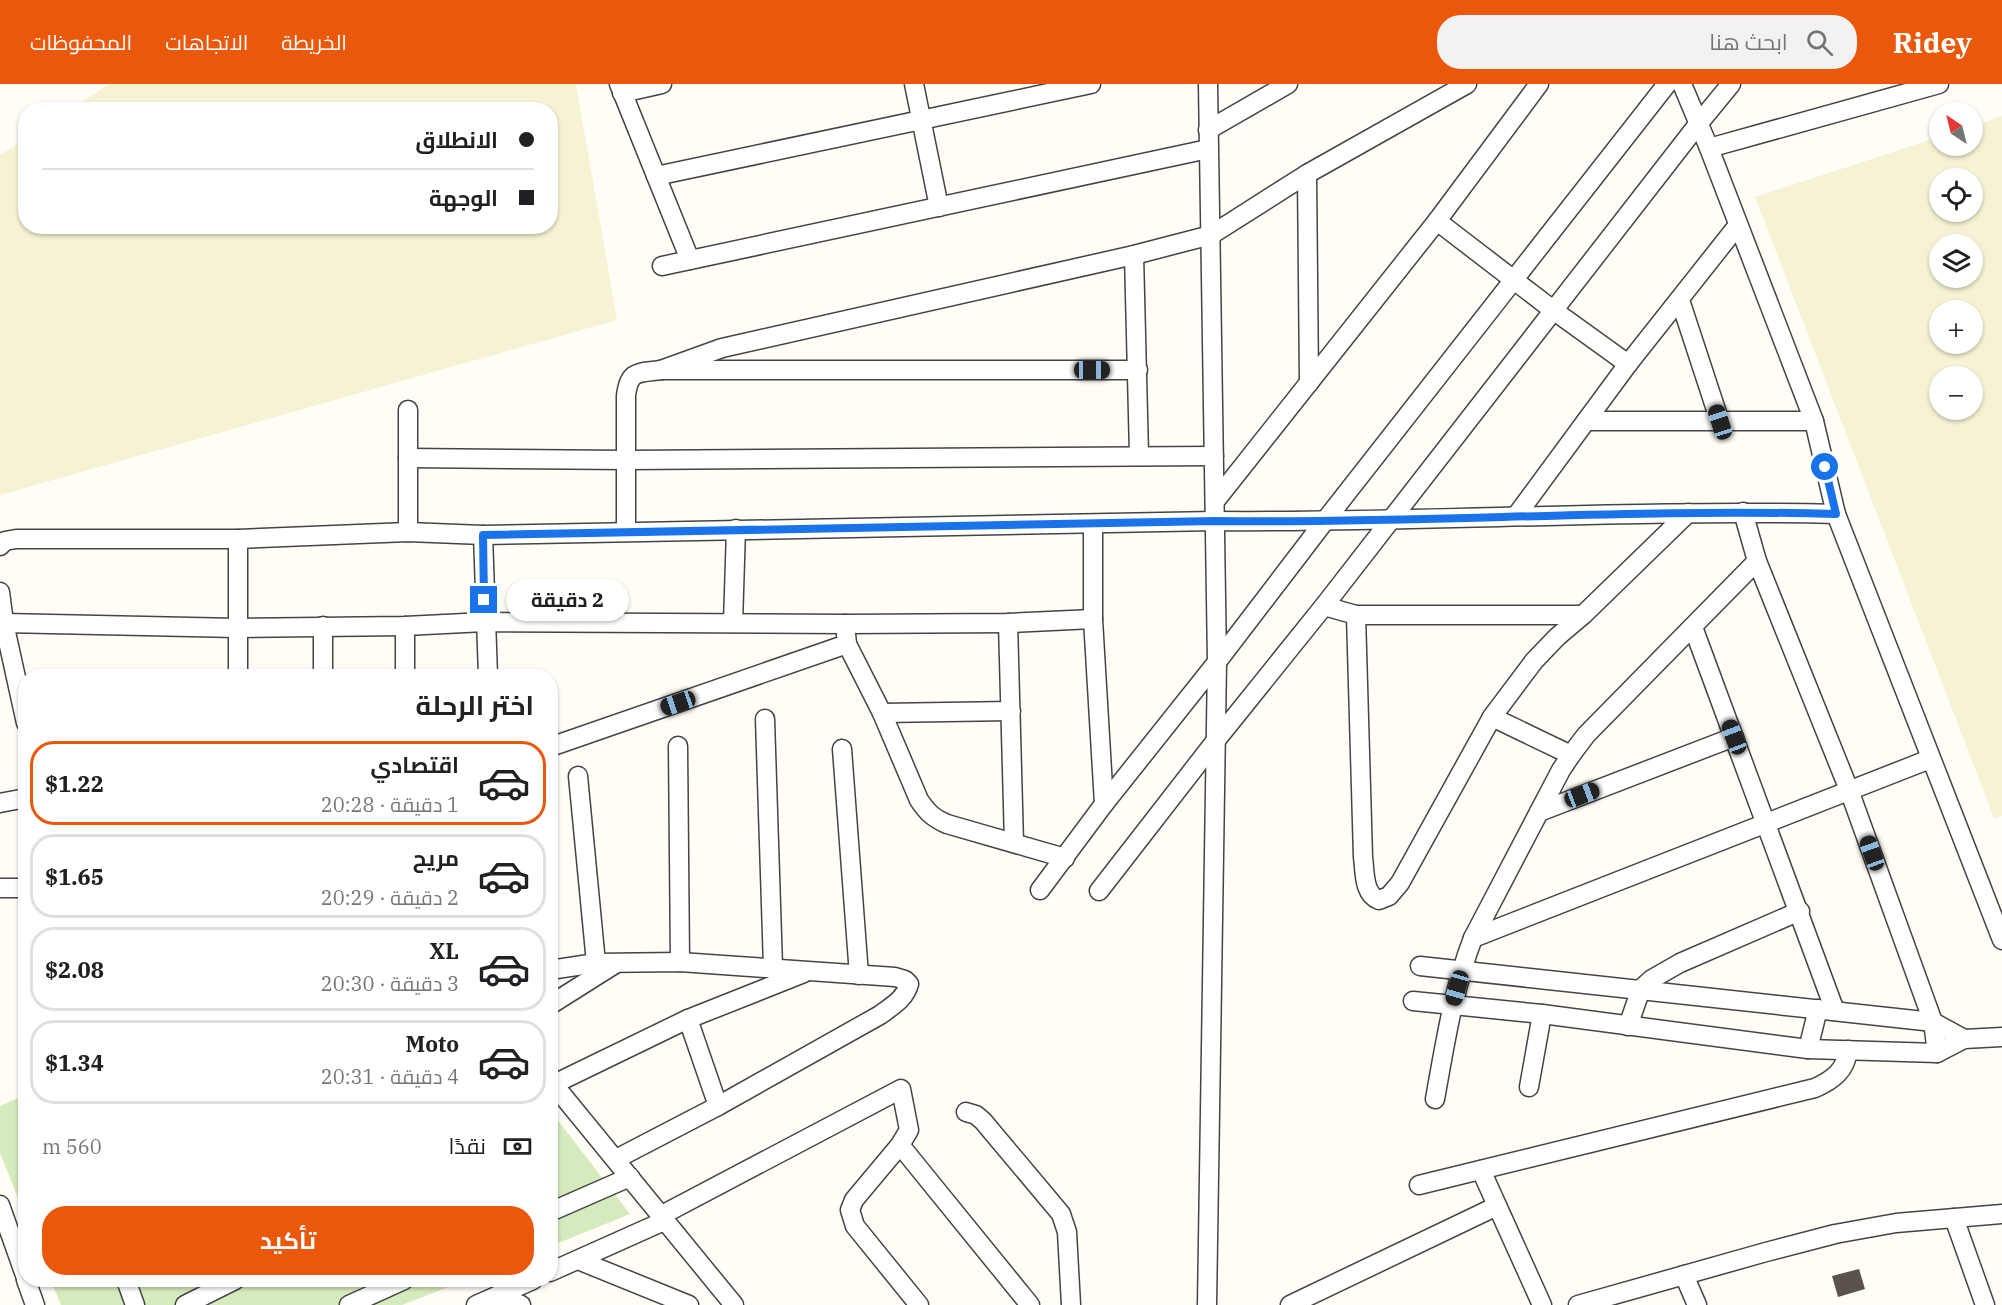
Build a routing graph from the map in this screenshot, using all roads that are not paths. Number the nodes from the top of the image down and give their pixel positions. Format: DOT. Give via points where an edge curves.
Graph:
graph roads {
  1 [pos="662,84"];
  2 [pos="914,84"];
  3 [pos="1091,84"];
  4 [pos="1208,84"];
  5 [pos="1288,84"];
  6 [pos="1467,84"];
  7 [pos="1539,84"];
  8 [pos="1667,84"];
  9 [pos="1682,84"];
  10 [pos="1731,84"];
  11 [pos="1940,84"];
  12 [pos="620,88"];
  13 [pos="921,120"];
  14 [pos="1699,123"];
  15 [pos="1208,130"];
  16 [pos="1208,148"];
  17 [pos="1709,148"];
  18 [pos="1307,174"];
  19 [pos="656,176"];
  20 [pos="939,207"];
  21 [pos="1437,221"];
  22 [pos="1738,225"];
  23 [pos="1211,235"];
  24 [pos="1134,255"];
  25 [pos="690,260"];
  26 [pos="662,266"];
  27 [pos="1514,279"];
  28 [pos="1680,300"];
  29 [pos="1553,310"];
  30 [pos="1628,364"];
  31 [pos="1138,369"];
  32 [pos="661,370"];
  33 [pos="1309,383"];
  34 [pos="408,410"];
  35 [pos="1586,421"];
  36 [pos="1814,421"];
  37 [pos="1720,422"];
  38 [pos="1139,455"];
  39 [pos="1214,456"];
  40 [pos="408,458"];
  41 [pos="627,460"];
  42 [pos="1216,500"];
  43 [pos="1743,512"];
  44 [pos="1688,513"];
  45 [pos="1836,514"];
  46 [pos="1516,516"];
  47 [pos="1389,520"];
  48 [pos="1215,521"];
  49 [pos="1323,522"];
  50 [pos="1093,524"];
  51 [pos="736,529"];
  52 [pos="626,531"];
  53 [pos="408,532"];
  54 [pos="483,535"];
  55 [pos="238,538"];
  56 [pos="0,546"];
  57 [pos="1757,561"];
  58 [pos="0,592"];
  59 [pos="1324,606"];
  60 [pos="1356,615"];
  61 [pos="1583,615"];
  62 [pos="1093,620"];
  63 [pos="485,622"];
  64 [pos="4,623"];
  65 [pos="733,623"];
  66 [pos="1008,623"];
  67 [pos="845,624"];
  68 [pos="323,626"];
  69 [pos="405,626"];
  70 [pos="1693,627"];
  71 [pos="237,628"];
  72 [pos="847,644"];
  73 [pos="1217,662"];
  74 [pos="238,669"];
  75 [pos="324,669"];
  76 [pos="405,669"];
  77 [pos="488,669"];
  78 [pos="18,685"];
  79 [pos="1011,711"];
  80 [pos="882,713"];
  81 [pos="1492,717"];
  82 [pos="765,719"];
  83 [pos="1734,737"];
  84 [pos="1217,739"];
  85 [pos="558,744"];
  86 [pos="678,746"];
  87 [pos="842,749"];
  88 [pos="1571,755"];
  89 [pos="1930,759"];
  90 [pos="578,776"];
  91 [pos="1849,790"];
  92 [pos="18,800"];
  93 [pos="0,803"];
  94 [pos="1104,804"];
  95 [pos="1539,812"];
  96 [pos="1767,822"];
  97 [pos="1014,843"];
  98 [pos="1065,858"];
  99 [pos="0,888"];
  100 [pos="18,888"];
  101 [pos="1040,890"];
  102 [pos="1099,891"];
  103 [pos="1800,911"];
  104 [pos="1473,938"];
  105 [pos="2002,940"];
  106 [pos="680,962"];
  107 [pos="596,963"];
  108 [pos="617,963"];
  109 [pos="1420,966"];
  110 [pos="773,967"];
  111 [pos="558,969"];
  112 [pos="1462,970"];
  113 [pos="807,972"];
  114 [pos="859,975"];
  115 [pos="1641,989"];
  116 [pos="558,1000"];
  117 [pos="1413,1001"];
  118 [pos="1452,1005"];
  119 [pos="1827,1010"];
  120 [pos="1542,1014"];
  121 [pos="688,1019"];
  122 [pos="1934,1022"];
  123 [pos="1628,1026"];
  124 [pos="2002,1037"];
  125 [pos="1964,1039"];
  126 [pos="1808,1049"];
  127 [pos="1848,1050"];
  128 [pos="1937,1053"];
  129 [pos="558,1079"];
  130 [pos="1529,1087"];
  131 [pos="558,1089"];
  132 [pos="1435,1099"];
  133 [pos="717,1106"];
  134 [pos="966,1112"];
  135 [pos="900,1144"];
  136 [pos="616,1159"];
  137 [pos="1481,1170"];
  138 [pos="630,1177"];
  139 [pos="1419,1185"];
  140 [pos="0,1205"];
  141 [pos="1497,1206"];
  142 [pos="558,1208"];
  143 [pos="2002,1214"];
  144 [pos="662,1218"];
  145 [pos="1954,1218"];
  146 [pos="7,1246"];
  147 [pos="578,1260"];
  148 [pos="18,1265"];
  149 [pos="558,1269"];
  150 [pos="1684,1275"];
  151 [pos="29,1287"];
  152 [pos="129,1287"];
  153 [pos="221,1287"];
  154 [pos="389,1287"];
  155 [pos="517,1287"];
  156 [pos="498,1295"];
  157 [pos="35,1305"];
  158 [pos="135,1305"];
  159 [pos="185,1305"];
  160 [pos="349,1305"];
  161 [pos="476,1305"];
  162 [pos="521,1305"];
  163 [pos="689,1305"];
  164 [pos="734,1305"];
  165 [pos="919,1305"];
  166 [pos="1030,1305"];
  167 [pos="1071,1305"];
  168 [pos="1207,1305"];
  169 [pos="1290,1305"];
  170 [pos="1542,1305"];
  171 [pos="1578,1305"];
  172 [pos="1697,1305"];
  173 [pos="1984,1305"];
  1 -- 12 [label="street"];
  2 -- 13 [label="street"];
  3 -- 13 [label="street"];
  4 -- 15 [label="street"];
  5 -- 15 [label="street"];
  6 -- 18 [label="street"];
  7 -- 21 [label="street"];
  8 -- 27 [label="street"];
  9 -- 14 [label="street"];
  10 -- 14 [label="street"];
  11 -- 17 [label="street"];
  12 -- 19 [label="street"];
  13 -- 19 [label="street"];
  13 -- 20 [label="street"];
  14 -- 17 [label="street"];
  14 -- 29 [label="street"];
  15 -- 16 [label="street"];
  16 -- 20 [label="street"];
  16 -- 23 [label="street"];
  17 -- 22 [label="street"];
  18 -- 23 [label="street"];
  18 -- 33 [label="street"];
  19 -- 25 [label="street"];
  20 -- 25 [label="street"];
  21 -- 27 [label="street"];
  21 -- 33 [label="street"];
  22 -- 28 [label="street"];
  22 -- 36 [label="street"];
  23 -- 24 [label="street"];
  23 -- 39 [label="street"];
  24 -- 31 [label="street"];
  24 -- 32 [label="street" via="796,330 722,348"];
  25 -- 26 [label="street"];
  27 -- 29 [label="street"];
  27 -- 49 [label="street"];
  28 -- 30 [label="street"];
  28 -- 37 [label="street"];
  29 -- 30 [label="street"];
  29 -- 47 [label="street"];
  30 -- 35 [label="street"];
  31 -- 32 [label="street"];
  31 -- 38 [label="street"];
  32 -- 41 [label="street" via="636,374 628,382"];
  33 -- 42 [label="street"];
  34 -- 40 [label="street"];
  35 -- 37 [label="street"];
  35 -- 46 [label="street"];
  36 -- 37 [label="street"];
  36 -- 45 [label="street"];
  38 -- 39 [label="street"];
  38 -- 41 [label="street"];
  39 -- 42 [label="street"];
  40 -- 41 [label="street"];
  40 -- 53 [label="street"];
  41 -- 52 [label="street"];
  42 -- 48 [label="street"];
  43 -- 44 [label="street"];
  43 -- 45 [label="street"];
  43 -- 57 [label="street"];
  44 -- 46 [label="street"];
  44 -- 61 [label="street"];
  45 -- 89 [label="street"];
  46 -- 47 [label="street"];
  47 -- 49 [label="street"];
  47 -- 59 [label="street"];
  48 -- 49 [label="street"];
  48 -- 50 [label="street"];
  48 -- 73 [label="street"];
  49 -- 73 [label="street"];
  50 -- 51 [label="street"];
  50 -- 62 [label="street"];
  51 -- 52 [label="street"];
  51 -- 65 [label="street"];
  52 -- 54 [label="street"];
  53 -- 54 [label="street"];
  53 -- 55 [label="street"];
  54 -- 63 [label="street"];
  55 -- 56 [label="street" via="16,539"];
  55 -- 71 [label="street"];
  57 -- 70 [label="street"];
  57 -- 91 [label="street"];
  58 -- 64 [label="street"];
  59 -- 60 [label="street"];
  59 -- 84 [label="street"];
  60 -- 61 [label="street"];
  60 -- 81 [label="street" via="1363,857 1365,878 1373,898 1389,896 1400,883"];
  61 -- 81 [label="street" via="1534,661"];
  62 -- 66 [label="street"];
  62 -- 94 [label="street"];
  63 -- 65 [label="street"];
  63 -- 69 [label="street"];
  63 -- 77 [label="street"];
  64 -- 71 [label="street"];
  64 -- 78 [label="street"];
  65 -- 67 [label="street"];
  66 -- 67 [label="street"];
  66 -- 79 [label="street"];
  67 -- 72 [label="street"];
  68 -- 69 [label="street"];
  68 -- 71 [label="street"];
  68 -- 75 [label="street"];
  69 -- 76 [label="street"];
  70 -- 83 [label="street"];
  70 -- 88 [label="street"];
  71 -- 74 [label="street"];
  72 -- 80 [label="street"];
  72 -- 85 [label="street"];
  73 -- 84 [label="street"];
  73 -- 94 [label="street"];
  79 -- 80 [label="street"];
  79 -- 97 [label="street"];
  80 -- 97 [label="street" via="927,813 947,824"];
  81 -- 88 [label="street"];
  82 -- 110 [label="street"];
  83 -- 95 [label="street"];
  83 -- 96 [label="street"];
  84 -- 102 [label="street"];
  84 -- 168 [label="street"];
  86 -- 106 [label="street"];
  87 -- 114 [label="street"];
  88 -- 95 [label="street"];
  89 -- 91 [label="street"];
  89 -- 105 [label="street"];
  90 -- 107 [label="street"];
  91 -- 96 [label="street"];
  91 -- 122 [label="street"];
  92 -- 93 [label="street"];
  94 -- 98 [label="street"];
  95 -- 104 [label="street"];
  96 -- 103 [label="street"];
  96 -- 104 [label="street"];
  97 -- 98 [label="street"];
  98 -- 101 [label="street"];
  99 -- 100 [label="street"];
  103 -- 115 [label="street" via="1680,963"];
  103 -- 119 [label="street"];
  104 -- 112 [label="street"];
  106 -- 108 [label="street"];
  106 -- 110 [label="street"];
  107 -- 108 [label="street"];
  107 -- 111 [label="street"];
  108 -- 116 [label="street"];
  109 -- 112 [label="street"];
  110 -- 113 [label="street"];
  112 -- 115 [label="street"];
  112 -- 118 [label="street"];
  113 -- 114 [label="street"];
  113 -- 121 [label="street"];
  114 -- 133 [label="street" via="905,980 909,984 907,993 880,1015"];
  115 -- 119 [label="street"];
  115 -- 123 [label="street"];
  117 -- 118 [label="street"];
  118 -- 120 [label="street"];
  118 -- 132 [label="street"];
  119 -- 122 [label="street"];
  119 -- 126 [label="street"];
  120 -- 123 [label="street"];
  120 -- 130 [label="street"];
  121 -- 129 [label="street"];
  121 -- 133 [label="street"];
  122 -- 125 [label="street"];
  122 -- 128 [label="street"];
  123 -- 126 [label="street"];
  124 -- 125 [label="street"];
  125 -- 128 [label="street"];
  126 -- 127 [label="street"];
  127 -- 128 [label="street"];
  127 -- 137 [label="street" via="1847,1061 1839,1073 1815,1088"];
  131 -- 136 [label="street"];
  133 -- 136 [label="street"];
  134 -- 167 [label="street" via="983,1121 1061,1214 1067,1232"];
  135 -- 144 [label="street" via="909,1130 901,1089"];
  135 -- 165 [label="street" via="850,1210 855,1226"];
  135 -- 166 [label="street"];
  136 -- 138 [label="street"];
  137 -- 139 [label="street"];
  137 -- 141 [label="street"];
  138 -- 142 [label="street"];
  138 -- 144 [label="street"];
  140 -- 146 [label="street"];
  141 -- 169 [label="street"];
  141 -- 170 [label="street"];
  143 -- 145 [label="street"];
  144 -- 147 [label="street"];
  144 -- 164 [label="street"];
  145 -- 150 [label="street" via="1835,1234"];
  145 -- 173 [label="street"];
  146 -- 148 [label="street"];
  147 -- 149 [label="street"];
  147 -- 163 [label="street"];
  150 -- 171 [label="street"];
  150 -- 172 [label="street"];
  151 -- 157 [label="street"];
  152 -- 158 [label="street"];
  153 -- 159 [label="street"];
  154 -- 160 [label="street"];
  155 -- 156 [label="street"];
  156 -- 161 [label="street"];
  156 -- 162 [label="street"];
}
